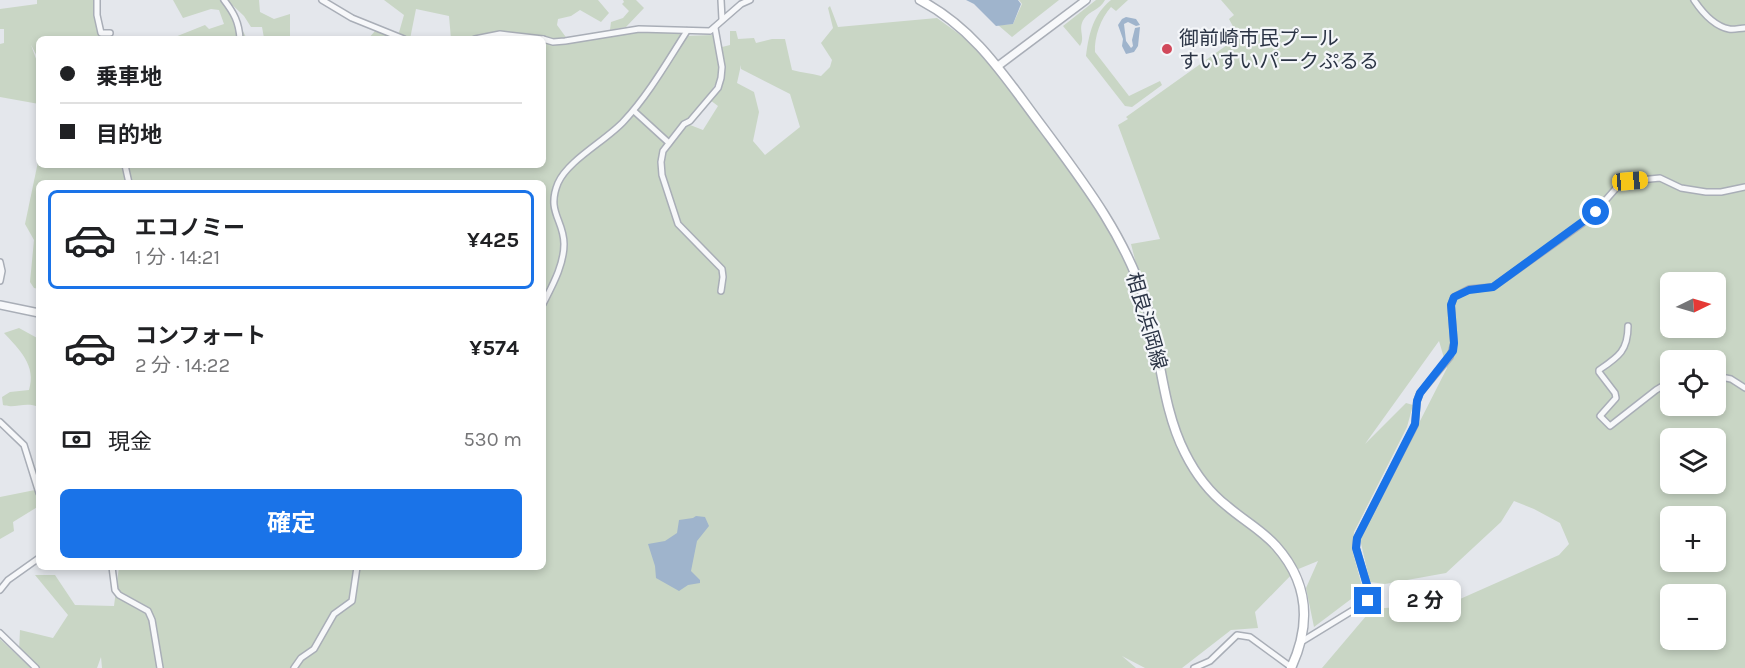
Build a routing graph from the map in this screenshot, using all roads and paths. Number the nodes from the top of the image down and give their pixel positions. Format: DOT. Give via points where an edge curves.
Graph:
graph roads {
  1 [pos="97,0"];
  2 [pos="224,0"];
  3 [pos="322,0"];
  4 [pos="721,0"];
  5 [pos="750,0"];
  6 [pos="920,0"];
  7 [pos="1086,0"];
  8 [pos="1694,0"];
  9 [pos="722,20"];
  10 [pos="715,28"];
  11 [pos="1745,28"];
  12 [pos="687,31"];
  13 [pos="110,33"];
  14 [pos="240,36"];
  15 [pos="397,36"];
  16 [pos="490,36"];
  17 [pos="517,36"];
  18 [pos="546,40"];
  19 [pos="998,66"];
  20 [pos="634,111"];
  21 [pos="669,143"];
  22 [pos="1745,187"];
  23 [pos="0,262"];
  24 [pos="0,281"];
  25 [pos="721,291"];
  26 [pos="546,298"];
  27 [pos="0,305"];
  28 [pos="36,312"];
  29 [pos="1628,326"];
  30 [pos="1726,378"];
  31 [pos="1660,388"];
  32 [pos="1745,388"];
  33 [pos="0,422"];
  34 [pos="36,483"];
  35 [pos="36,560"];
  36 [pos="112,570"];
  37 [pos="357,570"];
  38 [pos="0,578"];
  39 [pos="8,580"];
  40 [pos="0,590"];
  41 [pos="0,633"];
  42 [pos="1301,642"];
  43 [pos="36,668"];
  44 [pos="160,668"];
  45 [pos="294,668"];
  46 [pos="1194,668"];
  47 [pos="1291,668"];
  1 -- 13 [label="street" via="101,33"];
  2 -- 14 [label="street" via="234,12"];
  3 -- 15 [label="street" via="352,18"];
  4 -- 9 [label="street"];
  5 -- 9 [label="street"];
  6 -- 19 [label="main road, 相良浜岡線" via="958,24"];
  7 -- 19 [label="street"];
  8 -- 11 [label="street" via="1710,19 1729,29"];
  9 -- 10 [label="street"];
  10 -- 12 [label="street" via="706,32"];
  10 -- 21 [label="street" via="722,67 718,88"];
  12 -- 18 [label="street" via="647,29 565,41"];
  12 -- 20 [label="street"];
  16 -- 17 [label="street"];
  19 -- 42 [label="main road, 相良浜岡線" via="1118,237 1146,303 1172,415 1185,453 1210,491 1267,538 1287,561 1302,598 1305,618"];
  20 -- 21 [label="street"];
  20 -- 26 [label="street" via="559,180 554,204 563,253"];
  21 -- 25 [label="street" via="663,151 662,175 678,224 722,269"];
  22 -- 42 [label="street" via="1706,192 1681,188 1660,178 1623,182 1590,218 1493,287 1469,290 1454,297 1453,351 1420,393 1415,424 1357,538 1356,548 1370,595 1368,601"];
  23 -- 24 [label="street"];
  27 -- 28 [label="street"];
  29 -- 31 [label="street" via="1627,340 1619,356 1599,370 1616,398 1600,416 1610,426"];
  30 -- 32 [label="street"];
  33 -- 34 [label="street" via="24,445"];
  35 -- 39 [label="street"];
  36 -- 44 [label="street" via="119,595 148,611"];
  37 -- 45 [label="street" via="352,601 334,614 314,649"];
  38 -- 39 [label="street"];
  39 -- 40 [label="street"];
  41 -- 43 [label="street"];
  42 -- 47 [label="main road, 相良浜岡線"];
  46 -- 47 [label="street" via="1210,661 1237,634 1250,637"];
}
